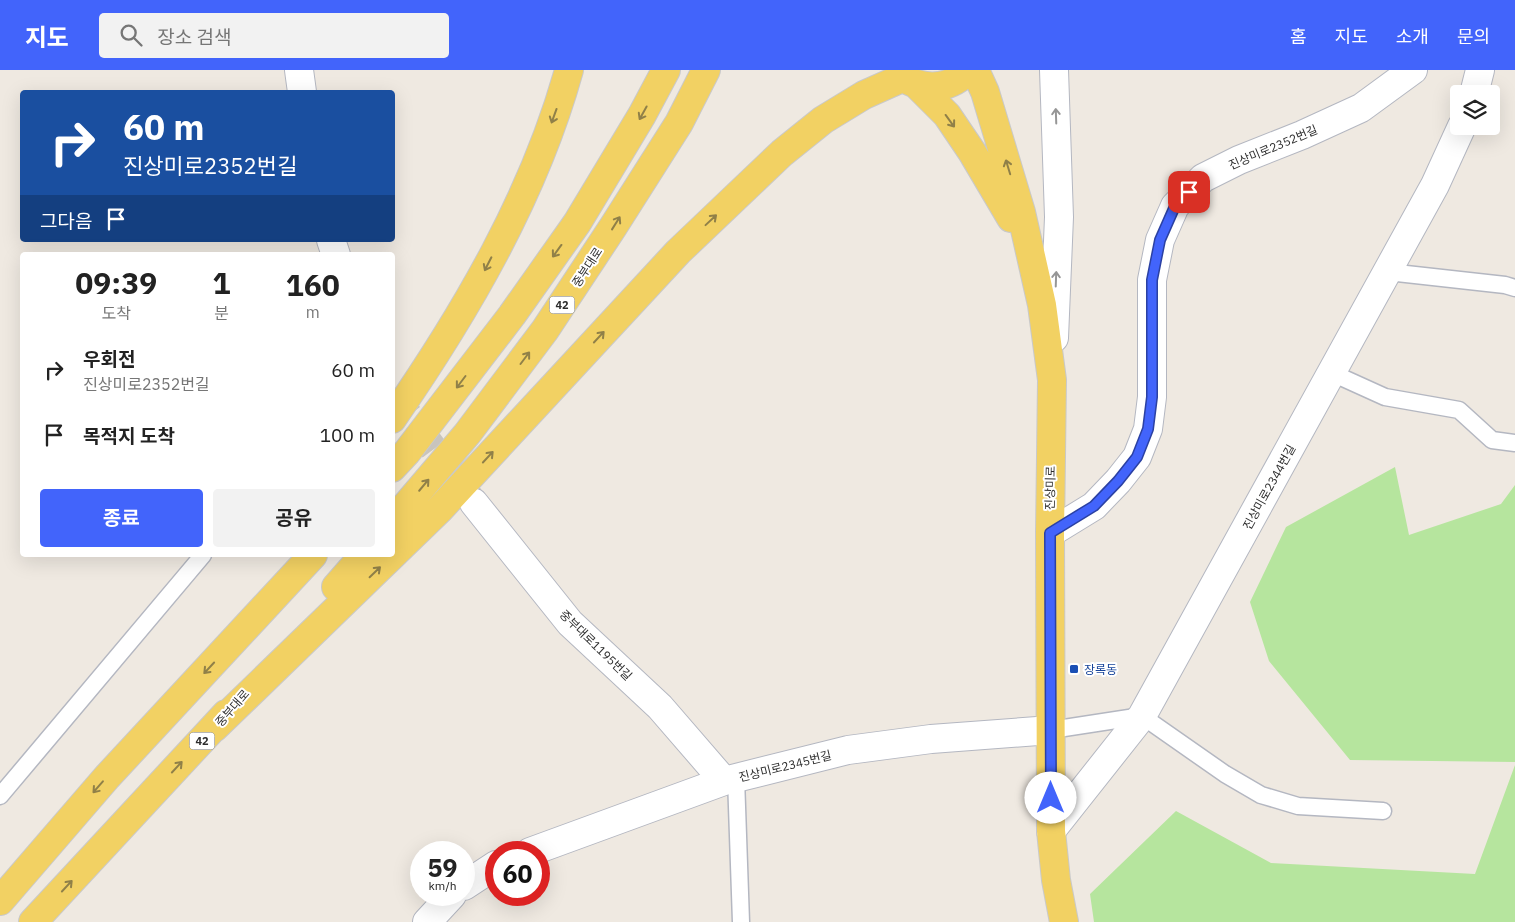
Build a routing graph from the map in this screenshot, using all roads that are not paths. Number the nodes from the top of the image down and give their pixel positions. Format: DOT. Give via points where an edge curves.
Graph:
graph roads {
  1 [pos="299,70"];
  2 [pos="569,70"];
  3 [pos="666,70"];
  4 [pos="706,70"];
  5 [pos="968,70"];
  6 [pos="975,70"];
  7 [pos="1054,70"];
  8 [pos="1413,70"];
  9 [pos="1480,70"];
  10 [pos="905,78"];
  11 [pos="1476,85"];
  12 [pos="302,90"];
  13 [pos="1458,135"];
  14 [pos="1033,265"];
  15 [pos="1388,272"];
  16 [pos="1515,288"];
  17 [pos="1332,373"];
  18 [pos="1052,380"];
  19 [pos="395,415"];
  20 [pos="1515,443"];
  21 [pos="395,465"];
  22 [pos="474,503"];
  23 [pos="395,518"];
  24 [pos="1050,533"];
  25 [pos="395,553"];
  26 [pos="201,557"];
  27 [pos="295,557"];
  28 [pos="311,557"];
  29 [pos="362,557"];
  30 [pos="390,557"];
  31 [pos="227,649"];
  32 [pos="1142,716"];
  33 [pos="214,728"];
  34 [pos="1051,730"];
  35 [pos="730,779"];
  36 [pos="0,796"];
  37 [pos="1383,811"];
  38 [pos="1051,831"];
  39 [pos="550,845"];
  40 [pos="0,901"];
  41 [pos="442,906"];
  42 [pos="33,922"];
  43 [pos="427,922"];
  44 [pos="741,922"];
  45 [pos="1064,922"];
  1 -- 12 [label="street"];
  2 -- 19 [label="main road, one-way" via="529,182 512,217 431,362"];
  3 -- 21 [label="main road, one-way" via="577,223 506,323"];
  23 -- 4 [label="main road, 중부대로 / 42, one-way" via="466,434 545,330 679,123"];
  5 -- 10 [label="main road" via="962,77 933,88"];
  14 -- 6 [label="main road, one-way" via="1021,212 985,92"];
  18 -- 7 [label="street, one-way" via="1059,218"];
  8 -- 24 [label="street, 진상미로2352번길" via="1362,108 1203,178 1175,206 1160,240 1152,280 1152,397 1148,429 1137,457 1118,481 1094,506"];
  9 -- 11 [label="street"];
  10 -- 14 [label="main road, one-way" via="947,115 1012,220"];
  25 -- 10 [label="main road, one-way" via="439,510 678,252 775,160 823,120 864,95"];
  13 -- 15 [label="street, 진상미로2344번길"];
  14 -- 18 [label="main road, 진상미로"];
  15 -- 16 [label="lane"];
  15 -- 17 [label="street, 진상미로2344번길"];
  17 -- 20 [label="lane" via="1385,396 1459,410 1492,440"];
  17 -- 32 [label="street, 진상미로2344번길"];
  18 -- 24 [label="main road, 진상미로"];
  22 -- 35 [label="street, 중부대로1195번길" via="570,623 660,706"];
  24 -- 34 [label="main road, 진상미로"];
  26 -- 36 [label="lane"];
  27 -- 31 [label="main road"];
  28 -- 31 [label="main road"];
  29 -- 33 [label="main road, 중부대로 / 42"];
  33 -- 30 [label="main road, one-way"];
  31 -- 40 [label="main road, one-way" via="107,777"];
  32 -- 34 [label="lane"];
  32 -- 37 [label="lane" via="1224,774 1261,795 1298,806"];
  32 -- 38 [label="street, 진상미로2344번길"];
  42 -- 33 [label="main road, 중부대로 / 42, one-way"];
  34 -- 35 [label="street, 진상미로2345번길" via="931,738 848,750"];
  34 -- 38 [label="main road, 진상미로"];
  35 -- 39 [label="street, 진상미로2345번길"];
  35 -- 44 [label="lane"];
  38 -- 45 [label="main road, 진상미로"];
  41 -- 43 [label="street"];
}
